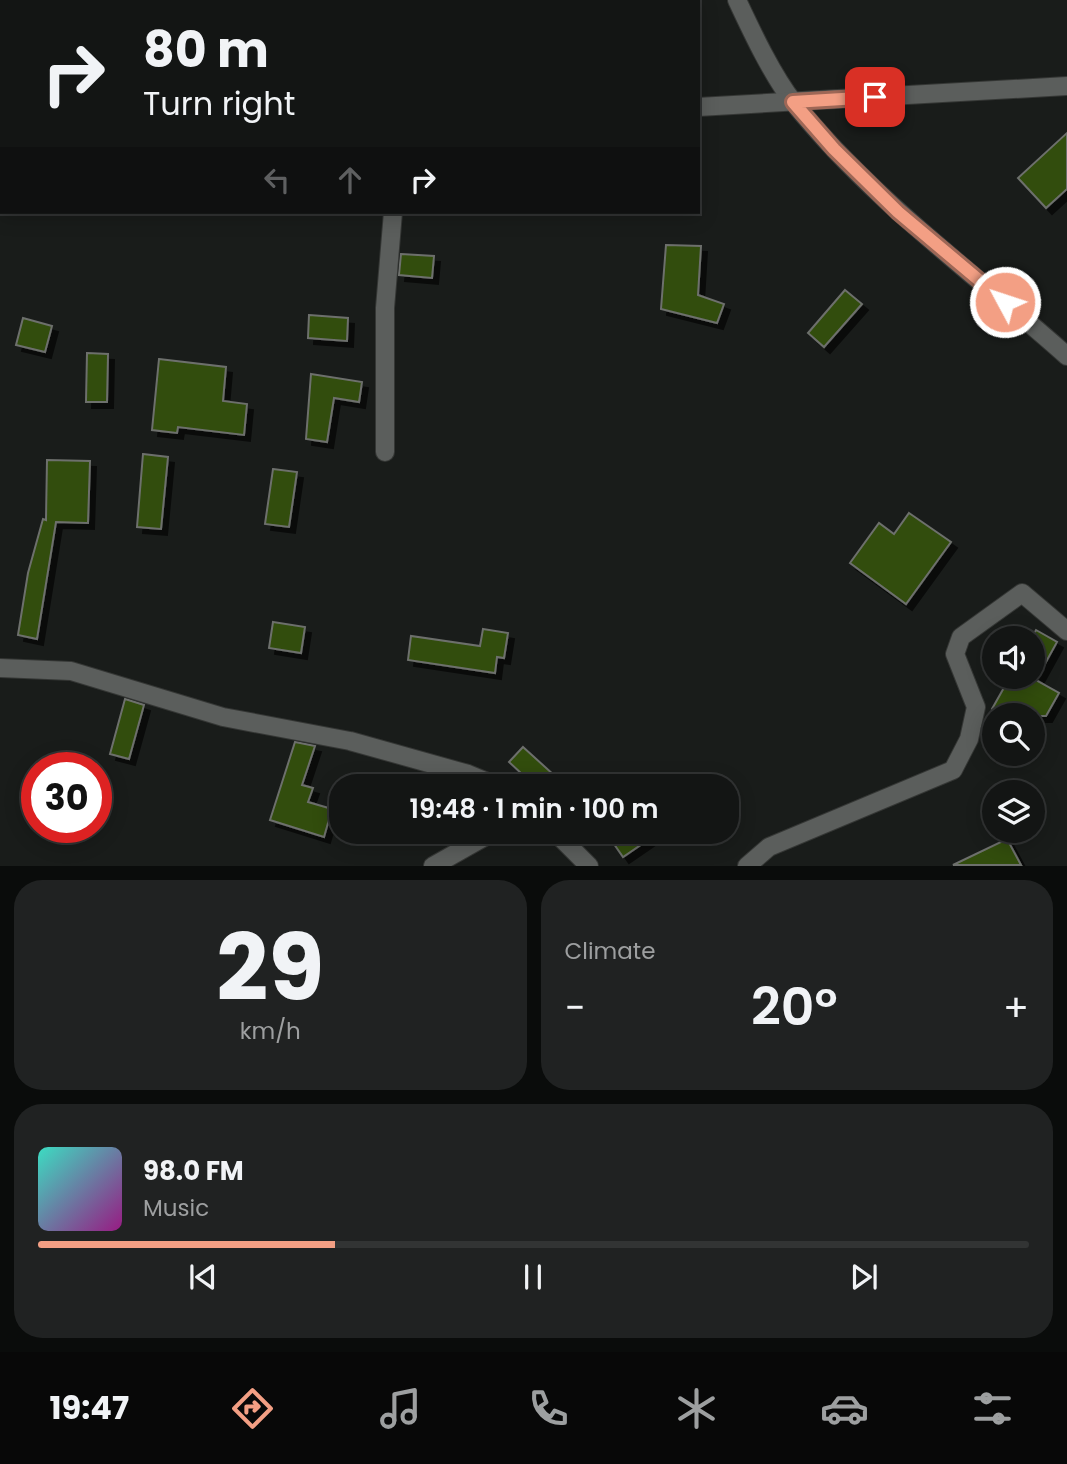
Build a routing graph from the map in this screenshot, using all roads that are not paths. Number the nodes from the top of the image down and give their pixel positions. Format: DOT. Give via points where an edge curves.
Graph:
graph roads {
  1 [pos="737,0"];
  2 [pos="1067,86"];
  3 [pos="793,102"];
  4 [pos="700,107"];
  5 [pos="393,214"];
  6 [pos="1067,356"];
  7 [pos="385,452"];
  8 [pos="1067,631"];
  9 [pos="0,668"];
  10 [pos="468,774"];
  11 [pos="472,844"];
  12 [pos="567,844"];
  13 [pos="433,866"];
  14 [pos="589,866"];
  15 [pos="747,866"];
  1 -- 3 [label="street"];
  2 -- 3 [label="street"];
  3 -- 4 [label="street"];
  3 -- 6 [label="street" via="898,212"];
  5 -- 7 [label="street" via="385,308"];
  8 -- 15 [label="street" via="1022,593 972,627 961,637 955,654 976,707 969,739 953,770 769,847"];
  9 -- 10 [label="street" via="71,671 223,717 351,741"];
  11 -- 13 [label="street"];
  12 -- 14 [label="street"];
}
